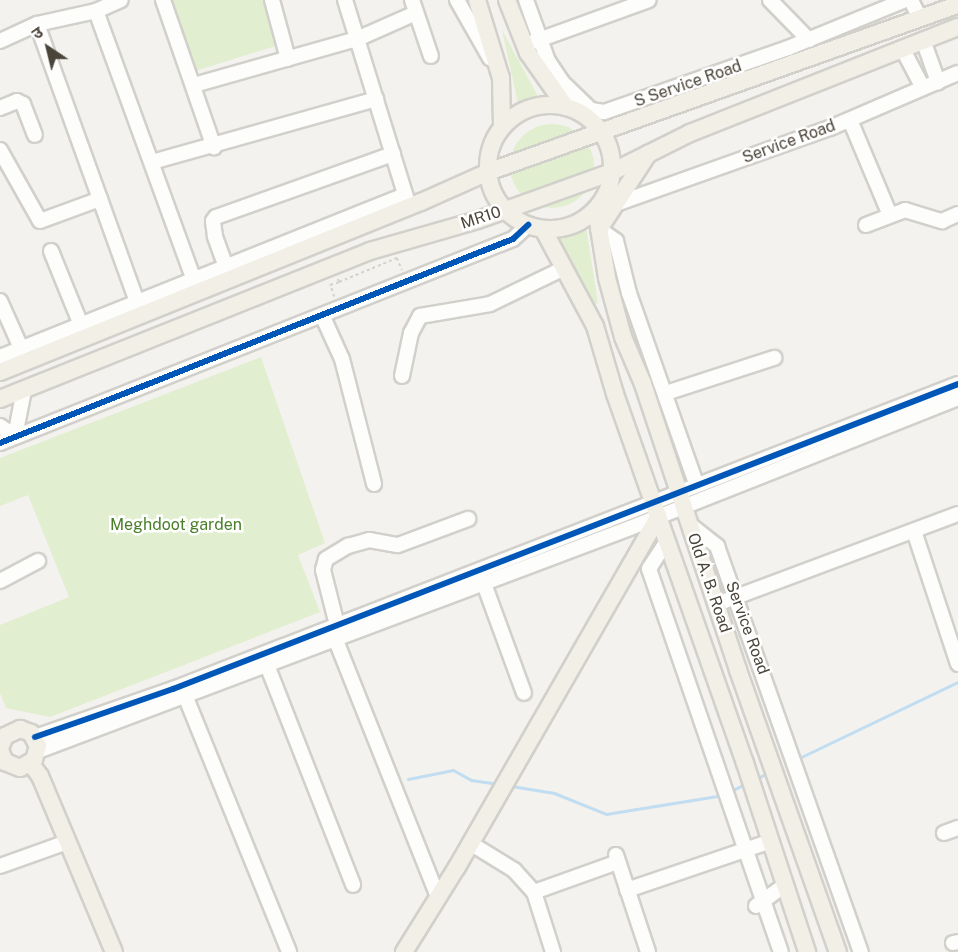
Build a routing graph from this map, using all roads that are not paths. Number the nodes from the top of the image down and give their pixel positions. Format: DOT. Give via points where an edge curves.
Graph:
graph roads {
  1 [pos="121,0"];
  2 [pos="164,0"];
  3 [pos="272,0"];
  4 [pos="345,0"];
  5 [pos="457,0"];
  6 [pos="477,0"];
  7 [pos="507,0"];
  8 [pos="526,0"];
  9 [pos="649,0"];
  10 [pos="770,0"];
  11 [pos="905,0"];
  12 [pos="911,0"];
  13 [pos="958,5"];
  14 [pos="414,6"];
  15 [pos="96,11"];
  16 [pos="920,19"];
  17 [pos="37,24"];
  18 [pos="958,27"];
  19 [pos="357,39"];
  20 [pos="809,40"];
  21 [pos="923,40"];
  22 [pos="0,41"];
  23 [pos="532,43"];
  24 [pos="902,48"];
  25 [pos="431,56"];
  26 [pos="288,59"];
  27 [pos="958,73"];
  28 [pos="501,78"];
  29 [pos="938,82"];
  30 [pos="194,85"];
  31 [pos="923,88"];
  32 [pos="376,99"];
  33 [pos="566,107"];
  34 [pos="0,108"];
  35 [pos="850,120"];
  36 [pos="502,128"];
  37 [pos="601,132"];
  38 [pos="35,135"];
  39 [pos="214,147"];
  40 [pos="0,150"];
  41 [pos="648,153"];
  42 [pos="393,154"];
  43 [pos="152,162"];
  44 [pos="4,165"];
  45 [pos="488,172"];
  46 [pos="612,172"];
  47 [pos="100,199"];
  48 [pos="407,202"];
  49 [pos="616,204"];
  50 [pos="596,209"];
  51 [pos="505,210"];
  52 [pos="958,214"];
  53 [pos="890,215"];
  54 [pos="866,225"];
  55 [pos="535,227"];
  56 [pos="599,229"];
  57 [pos="51,251"];
  58 [pos="226,267"];
  59 [pos="564,268"];
  60 [pos="194,280"];
  61 [pos="0,302"];
  62 [pos="137,302"];
  63 [pos="322,315"];
  64 [pos="81,325"];
  65 [pos="21,348"];
  66 [pos="0,357"];
  67 [pos="774,358"];
  68 [pos="0,372"];
  69 [pos="402,376"];
  70 [pos="958,384"];
  71 [pos="24,390"];
  72 [pos="666,393"];
  73 [pos="958,398"];
  74 [pos="0,399"];
  75 [pos="0,426"];
  76 [pos="15,436"];
  77 [pos="0,443"];
  78 [pos="696,483"];
  79 [pos="374,484"];
  80 [pos="677,491"];
  81 [pos="682,507"];
  82 [pos="655,508"];
  83 [pos="958,514"];
  84 [pos="468,519"];
  85 [pos="688,524"];
  86 [pos="914,531"];
  87 [pos="667,541"];
  88 [pos="38,561"];
  89 [pos="0,581"];
  90 [pos="483,581"];
  91 [pos="736,597"];
  92 [pos="717,603"];
  93 [pos="336,631"];
  94 [pos="267,664"];
  95 [pos="958,664"];
  96 [pos="179,693"];
  97 [pos="524,693"];
  98 [pos="0,719"];
  99 [pos="14,730"];
  100 [pos="787,741"];
  101 [pos="34,751"];
  102 [pos="766,753"];
  103 [pos="1,754"];
  104 [pos="958,828"];
  105 [pos="944,832"];
  106 [pos="771,841"];
  107 [pos="67,842"];
  108 [pos="470,843"];
  109 [pos="745,850"];
  110 [pos="0,866"];
  111 [pos="352,885"];
  112 [pos="785,885"];
  113 [pos="627,890"];
  114 [pos="534,892"];
  115 [pos="438,897"];
  116 [pos="763,901"];
  117 [pos="779,947"];
  118 [pos="806,948"];
  119 [pos="114,952"];
  120 [pos="279,952"];
  121 [pos="289,952"];
  122 [pos="404,952"];
  123 [pos="554,952"];
  124 [pos="648,952"];
  125 [pos="838,952"];
  126 [pos="861,952"];
  1 -- 15 [label="street"];
  2 -- 30 [label="street"];
  3 -- 26 [label="street"];
  4 -- 19 [label="street"];
  5 -- 28 [label="street"];
  6 -- 28 [label="main road"];
  7 -- 23 [label="main road"];
  8 -- 23 [label="street, S Service Road"];
  9 -- 23 [label="street"];
  10 -- 20 [label="street"];
  11 -- 20 [label="street, S Service Road"];
  12 -- 16 [label="street"];
  13 -- 16 [label="main road"];
  14 -- 19 [label="street"];
  14 -- 25 [label="street"];
  15 -- 17 [label="street"];
  15 -- 43 [label="street"];
  16 -- 37 [label="main road"];
  17 -- 22 [label="street"];
  17 -- 47 [label="street"];
  18 -- 21 [label="main road, MR10"];
  19 -- 26 [label="street"];
  19 -- 32 [label="street"];
  20 -- 23 [label="street, S Service Road" via="604,112 591,110 562,82"];
  21 -- 24 [label="main road, MR10"];
  21 -- 29 [label="street"];
  23 -- 33 [label="main road"];
  24 -- 31 [label="street"];
  24 -- 41 [label="main road, MR10"];
  26 -- 30 [label="street"];
  27 -- 29 [label="street, Service Road"];
  28 -- 36 [label="main road"];
  29 -- 31 [label="street, Service Road"];
  30 -- 39 [label="street"];
  31 -- 35 [label="street, Service Road"];
  32 -- 39 [label="street"];
  32 -- 42 [label="street"];
  33 -- 36 [label="main road" via="538,106 524,111"];
  33 -- 37 [label="main road" via="583,114"];
  34 -- 38 [label="street" via="17,101 23,104"];
  35 -- 49 [label="street, Service Road"];
  35 -- 53 [label="street"];
  36 -- 45 [label="main road" via="494,141"];
  37 -- 45 [label="main road"];
  37 -- 46 [label="main road" via="609,148"];
  39 -- 43 [label="street"];
  40 -- 44 [label="street"];
  41 -- 46 [label="main road, MR10"];
  41 -- 49 [label="main road"];
  42 -- 48 [label="street"];
  42 -- 58 [label="street" via="216,217 215,236"];
  43 -- 60 [label="street"];
  44 -- 47 [label="street" via="40,220"];
  45 -- 48 [label="main road"];
  45 -- 51 [label="main road" via="492,189"];
  46 -- 50 [label="main road"];
  46 -- 51 [label="main road, MR10"];
  47 -- 62 [label="street"];
  48 -- 58 [label="street"];
  48 -- 68 [label="main road"];
  49 -- 56 [label="main road"];
  50 -- 55 [label="main road" via="571,225"];
  50 -- 56 [label="main road, Old A. B. Road"];
  51 -- 55 [label="main road"];
  51 -- 71 [label="main road, MR10" via="370,251"];
  52 -- 53 [label="street" via="942,221 905,210"];
  53 -- 54 [label="street"];
  55 -- 59 [label="main road, Old A. B. Road"];
  55 -- 63 [label="street"];
  56 -- 72 [label="street" via="616,241 629,293"];
  56 -- 80 [label="main road, Old A. B. Road" via="623,337 643,384"];
  57 -- 64 [label="street"];
  58 -- 60 [label="street"];
  59 -- 69 [label="street" via="490,304 420,316 411,333"];
  59 -- 82 [label="main road, Old A. B. Road" via="595,326"];
  60 -- 62 [label="street"];
  61 -- 65 [label="street"];
  62 -- 64 [label="street"];
  63 -- 76 [label="street"];
  63 -- 79 [label="street" via="342,359"];
  64 -- 65 [label="street"];
  65 -- 66 [label="street"];
  67 -- 72 [label="street"];
  70 -- 78 [label="street"];
  71 -- 74 [label="main road, MR10"];
  71 -- 76 [label="street"];
  72 -- 78 [label="street"];
  73 -- 81 [label="street"];
  75 -- 76 [label="street"];
  76 -- 77 [label="street"];
  78 -- 80 [label="street"];
  80 -- 81 [label="main road, Old A. B. Road"];
  80 -- 82 [label="street"];
  81 -- 82 [label="street"];
  81 -- 85 [label="main road, Old A. B. Road"];
  82 -- 87 [label="main road, Old A. B. Road"];
  82 -- 90 [label="street"];
  82 -- 93 [label="street"];
  82 -- 108 [label="main road"];
  83 -- 86 [label="street"];
  84 -- 93 [label="street" via="398,545 369,540 326,559 323,570"];
  85 -- 91 [label="street, Service Road" via="717,546"];
  85 -- 92 [label="main road, Old A. B. Road"];
  86 -- 91 [label="street"];
  86 -- 95 [label="street"];
  87 -- 106 [label="main road, Old A. B. Road"];
  87 -- 109 [label="street" via="649,569"];
  88 -- 89 [label="street"];
  90 -- 93 [label="street"];
  90 -- 97 [label="street"];
  91 -- 92 [label="street"];
  91 -- 100 [label="street, Service Road"];
  92 -- 102 [label="main road, Old A. B. Road"];
  93 -- 94 [label="street"];
  93 -- 96 [label="street"];
  93 -- 115 [label="street"];
  94 -- 96 [label="street"];
  94 -- 111 [label="street"];
  96 -- 101 [label="street"];
  96 -- 120 [label="street"];
  96 -- 121 [label="street"];
  98 -- 99 [label="main road"];
  99 -- 101 [label="main road" via="26,730"];
  99 -- 103 [label="main road" via="5,736"];
  100 -- 102 [label="street"];
  100 -- 126 [label="street, Service Road"];
  101 -- 103 [label="main road" via="20,768"];
  101 -- 107 [label="main road"];
  102 -- 125 [label="main road, Old A. B. Road"];
  104 -- 105 [label="street"];
  106 -- 109 [label="street"];
  106 -- 112 [label="main road, Old A. B. Road"];
  107 -- 110 [label="street"];
  107 -- 119 [label="main road"];
  108 -- 114 [label="street" via="514,870"];
  108 -- 115 [label="main road"];
  109 -- 113 [label="street"];
  109 -- 116 [label="street"];
  112 -- 116 [label="street"];
  112 -- 118 [label="main road, Old A. B. Road"];
  113 -- 114 [label="street" via="617,859"];
  113 -- 124 [label="street"];
  114 -- 123 [label="street"];
  115 -- 122 [label="main road"];
  116 -- 117 [label="street" via="756,906 769,942"];
  117 -- 118 [label="street"];
}
